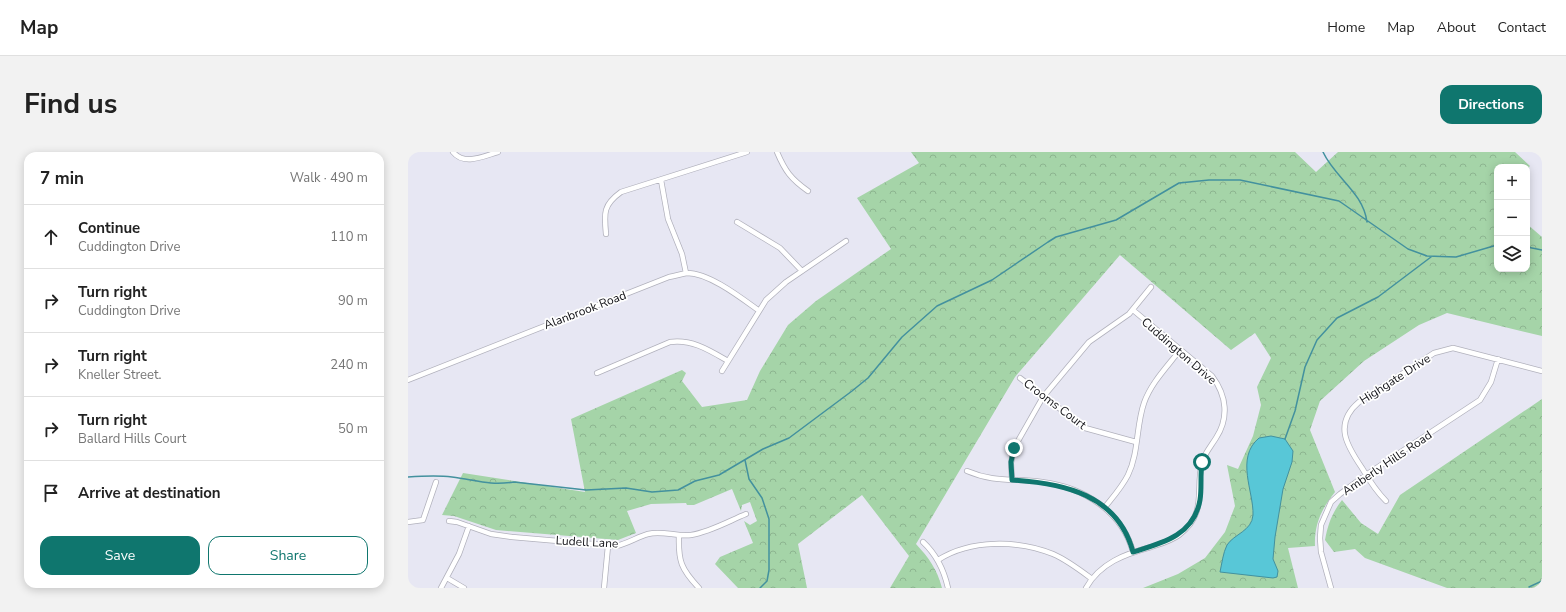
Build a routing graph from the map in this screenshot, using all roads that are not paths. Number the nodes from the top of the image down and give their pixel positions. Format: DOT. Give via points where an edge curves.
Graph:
graph roads {
  1 [pos="453,152"];
  2 [pos="498,152"];
  3 [pos="747,152"];
  4 [pos="777,152"];
  5 [pos="661,180"];
  6 [pos="808,191"];
  7 [pos="737,222"];
  8 [pos="606,234"];
  9 [pos="846,241"];
  10 [pos="802,271"];
  11 [pos="686,273"];
  12 [pos="1151,287"];
  13 [pos="758,310"];
  14 [pos="1133,310"];
  15 [pos="1180,350"];
  16 [pos="1498,359"];
  17 [pos="728,361"];
  18 [pos="722,371"];
  19 [pos="1542,371"];
  20 [pos="597,373"];
  21 [pos="1020,378"];
  22 [pos="408,380"];
  23 [pos="1043,397"];
  24 [pos="1136,442"];
  25 [pos="967,471"];
  26 [pos="1366,475"];
  27 [pos="1012,480"];
  28 [pos="436,482"];
  29 [pos="1386,501"];
  30 [pos="1105,507"];
  31 [pos="746,514"];
  32 [pos="448,521"];
  33 [pos="408,522"];
  34 [pos="469,526"];
  35 [pos="679,535"];
  36 [pos="923,542"];
  37 [pos="608,546"];
  38 [pos="1133,552"];
  39 [pos="938,560"];
  40 [pos="447,578"];
  41 [pos="1092,579"];
  42 [pos="441,588"];
  43 [pos="464,588"];
  44 [pos="604,588"];
  45 [pos="699,588"];
  46 [pos="948,588"];
  47 [pos="1086,588"];
  48 [pos="1331,588"];
  1 -- 2 [label="street" via="467,160"];
  3 -- 5 [label="street"];
  4 -- 6 [label="street" via="784,168"];
  5 -- 8 [label="street" via="622,192 611,199 605,212"];
  5 -- 11 [label="street" via="668,219 682,254"];
  7 -- 10 [label="street" via="780,248"];
  9 -- 10 [label="street"];
  10 -- 13 [label="street" via="766,300"];
  11 -- 13 [label="street, Alanbrook Road" via="716,283"];
  11 -- 22 [label="street, Alanbrook Road" via="669,277"];
  12 -- 14 [label="street"];
  13 -- 17 [label="street"];
  14 -- 15 [label="street, Cuddington Drive"];
  14 -- 23 [label="street" via="1089,342"];
  15 -- 24 [label="street" via="1148,392"];
  15 -- 38 [label="street, Cuddington Drive" via="1218,384 1224,398 1225,415 1220,431 1202,462 1200,499 1192,520 1178,536"];
  16 -- 19 [label="street, Highgate Drive"];
  16 -- 26 [label="street, Amberly Hills Road" via="1491,382 1480,400"];
  16 -- 26 [label="street, Highgate Drive" via="1453,348 1434,353 1353,407 1346,419 1344,434 1347,444"];
  17 -- 18 [label="street"];
  17 -- 20 [label="street" via="696,344 679,341 670,342"];
  21 -- 23 [label="street, Crooms Court"];
  23 -- 24 [label="street, Crooms Court" via="1085,428"];
  23 -- 27 [label="street" via="1014,448 1011,462"];
  24 -- 30 [label="street" via="1128,474"];
  25 -- 27 [label="street" via="996,480"];
  26 -- 29 [label="street, Highgate Drive"];
  26 -- 48 [label="street, Amberly Hills Road" via="1331,502 1321,525 1321,552"];
  27 -- 30 [label="street" via="1060,485"];
  28 -- 33 [label="street" via="423,520"];
  30 -- 38 [label="street" via="1125,530"];
  31 -- 35 [label="street, Ludell Lane" via="699,533"];
  32 -- 34 [label="street, Ludell Lane"];
  34 -- 37 [label="street, Ludell Lane" via="491,534"];
  34 -- 40 [label="street"];
  35 -- 37 [label="street, Ludell Lane" via="657,532 623,544"];
  35 -- 45 [label="street" via="681,566"];
  36 -- 39 [label="street"];
  37 -- 44 [label="street"];
  38 -- 41 [label="street, Cuddington Drive" via="1106,565"];
  39 -- 41 [label="street" via="948,553 980,546 1021,546 1054,555"];
  39 -- 46 [label="street" via="946,576"];
  40 -- 42 [label="street"];
  40 -- 43 [label="street"];
  41 -- 47 [label="street, Cuddington Drive"];
}
